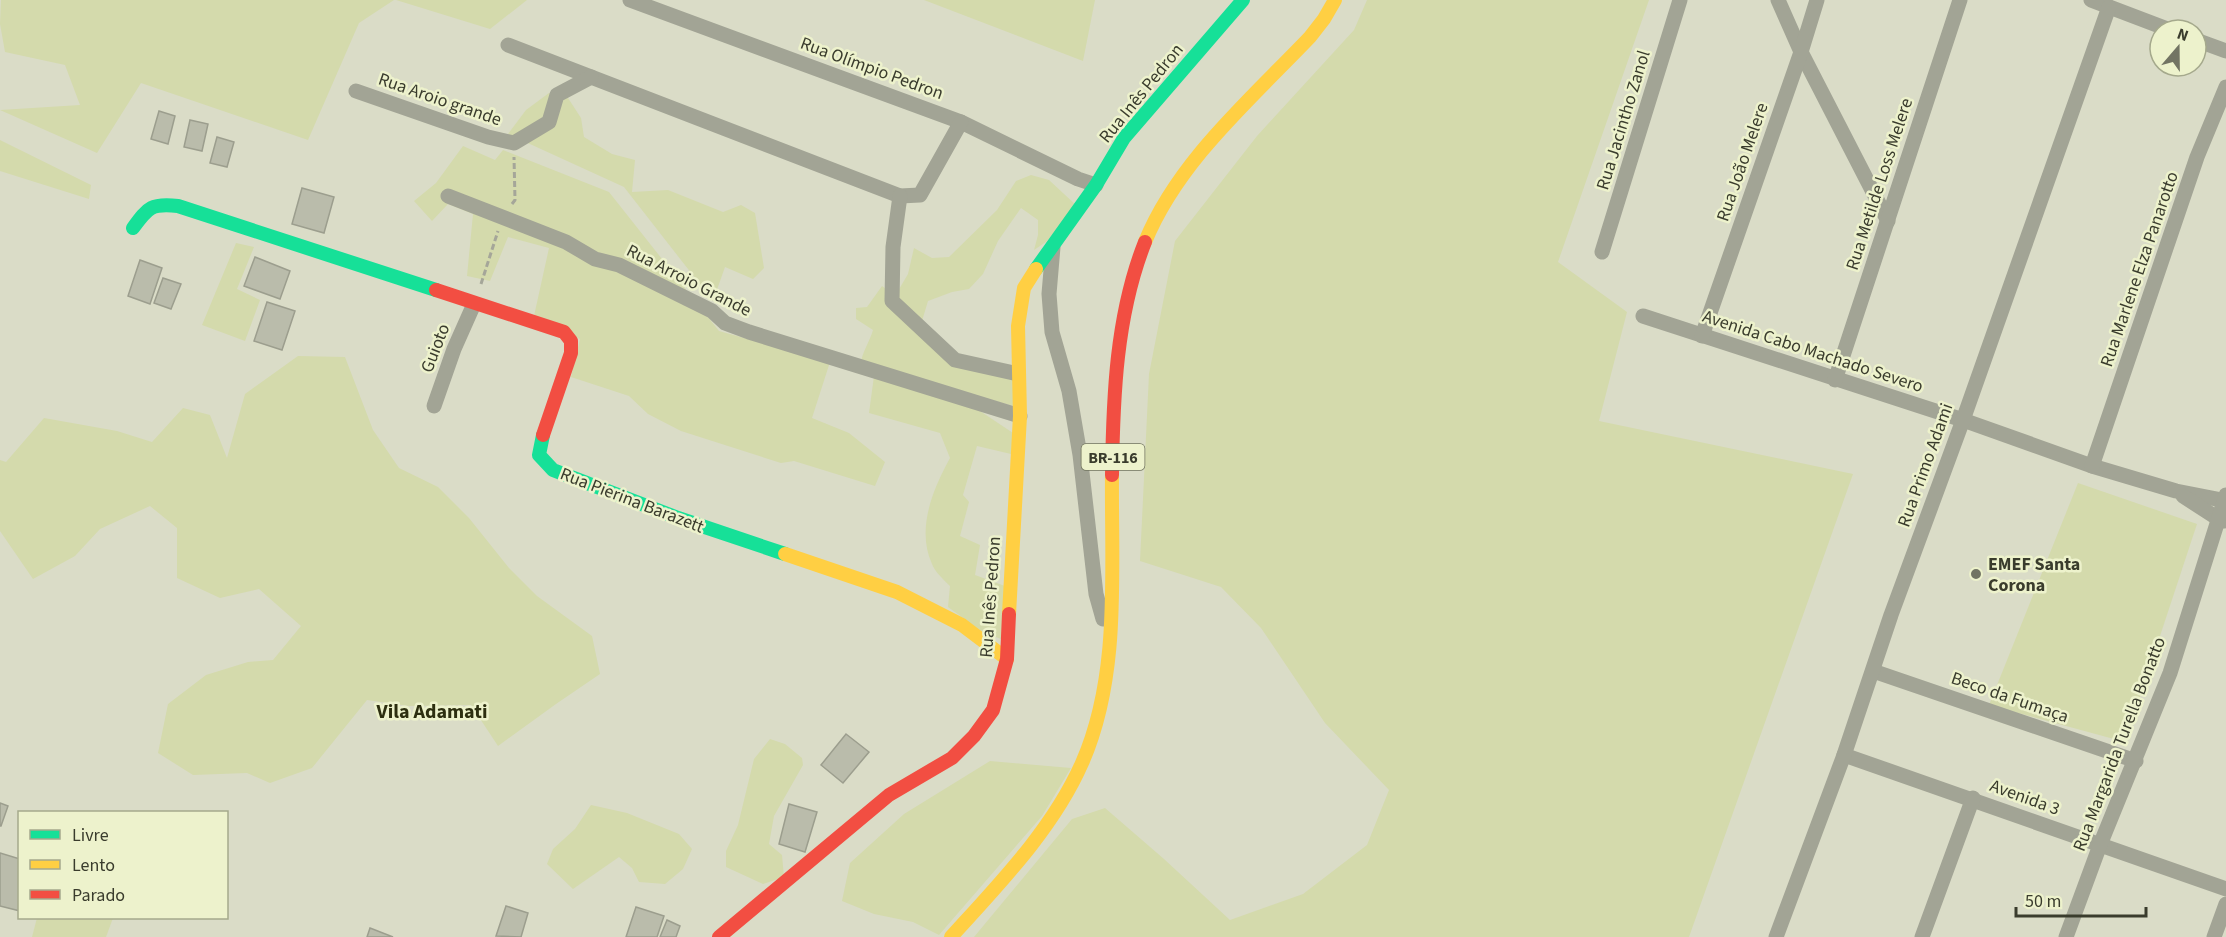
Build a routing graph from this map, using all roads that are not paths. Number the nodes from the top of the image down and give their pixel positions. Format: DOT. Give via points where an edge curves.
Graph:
graph roads {
  1 [pos="630,0"];
  2 [pos="1243,0"];
  3 [pos="1335,0"];
  4 [pos="1680,0"];
  5 [pos="1778,0"];
  6 [pos="1817,0"];
  7 [pos="1960,0"];
  8 [pos="2091,0"];
  9 [pos="2109,7"];
  10 [pos="2148,22"];
  11 [pos="2208,44"];
  12 [pos="508,45"];
  13 [pos="2226,51"];
  14 [pos="1801,52"];
  15 [pos="591,77"];
  16 [pos="2226,87"];
  17 [pos="356,91"];
  18 [pos="961,122"];
  19 [pos="1096,185"];
  20 [pos="448,196"];
  21 [pos="900,196"];
  22 [pos="1888,222"];
  23 [pos="133,228"];
  24 [pos="1054,244"];
  25 [pos="1602,252"];
  26 [pos="474,304"];
  27 [pos="1643,316"];
  28 [pos="1702,336"];
  29 [pos="1018,374"];
  30 [pos="1835,380"];
  31 [pos="434,406"];
  32 [pos="1020,416"];
  33 [pos="1963,420"];
  34 [pos="2092,466"];
  35 [pos="2176,491"];
  36 [pos="2225,498"];
  37 [pos="2222,520"];
  38 [pos="1110,642"];
  39 [pos="1007,659"];
  40 [pos="1872,671"];
  41 [pos="1844,754"];
  42 [pos="2136,760"];
  43 [pos="1973,798"];
  44 [pos="2100,845"];
  45 [pos="2226,889"];
  46 [pos="2226,904"];
  47 [pos="957,934"];
  48 [pos="719,937"];
  49 [pos="1776,937"];
  50 [pos="1922,937"];
  51 [pos="2066,937"];
  52 [pos="2214,937"];
  1 -- 18 [label="street, Rua Olímpio Pedron"];
  2 -- 19 [label="street, Rua Inês Pedron" via="1124,138"];
  3 -- 38 [label="street, BR-116" via="1306,39 1196,158 1157,218 1138,258 1125,307 1114,404"];
  4 -- 25 [label="street, Rua Jacintho Zanol"];
  5 -- 14 [label="street"];
  6 -- 14 [label="street, Rua João Melere"];
  7 -- 22 [label="street, Rua Metilde Loss Melere"];
  8 -- 9 [label="street"];
  9 -- 10 [label="street"];
  9 -- 33 [label="street, Rua Primo Adami"];
  11 -- 13 [label="street"];
  12 -- 15 [label="street"];
  14 -- 22 [label="street"];
  14 -- 28 [label="street, Rua João Melere"];
  15 -- 17 [label="street, Rua Aroio grande" via="557,95 549,122 514,143"];
  15 -- 21 [label="street"];
  16 -- 34 [label="street, Rua Marlene Elza Panarotto" via="2197,157"];
  18 -- 19 [label="street, Rua Olímpio Pedron"];
  18 -- 21 [label="street" via="920,195"];
  19 -- 24 [label="street, Rua Inês Pedron"];
  20 -- 32 [label="street, Rua Arroio Grande" via="566,242 595,259 619,265 712,311 725,323"];
  21 -- 29 [label="street" via="893,248 892,301 955,360"];
  22 -- 30 [label="street, Rua Metilde Loss Melere"];
  23 -- 26 [label="street, Rua Pierina Barazett" via="147,209 158,203 178,206"];
  24 -- 29 [label="street, Rua Inês Pedron" via="1024,288 1018,326"];
  24 -- 38 [label="street, Rua Inês Pedron" via="1049,294 1053,332 1080,455 1096,594"];
  26 -- 31 [label="street, Guioto"];
  26 -- 39 [label="street, Rua Pierina Barazett" via="564,332 571,341 571,353 539,455 552,470 678,518 897,592 962,625"];
  27 -- 28 [label="street, Avenida Cabo Machado Severo"];
  28 -- 30 [label="street, Avenida Cabo Machado Severo"];
  29 -- 32 [label="street, Rua Inês Pedron"];
  30 -- 33 [label="street, Avenida Cabo Machado Severo"];
  32 -- 39 [label="street, Rua Inês Pedron"];
  33 -- 34 [label="street, Avenida Cabo Machado Severo"];
  33 -- 40 [label="street, Rua Primo Adami"];
  34 -- 35 [label="street, Avenida Cabo Machado Severo"];
  35 -- 36 [label="street, Avenida Cabo Machado Severo"];
  35 -- 37 [label="street, Avenida Cabo Machado Severo"];
  36 -- 37 [label="street, Rua Margarida Turella Bonatto"];
  37 -- 42 [label="street, Rua Margarida Turella Bonatto"];
  38 -- 47 [label="street, BR-116" via="1103,698 1092,741 1079,768 1044,828"];
  39 -- 48 [label="street, Rua Inês Pedron" via="993,710 952,758 889,795"];
  40 -- 41 [label="street, Rua Primo Adami"];
  40 -- 42 [label="street, Beco da Fumaça"];
  41 -- 43 [label="street, Avenida 3"];
  41 -- 49 [label="street, Rua Primo Adami"];
  42 -- 44 [label="street, Rua Margarida Turella Bonatto"];
  43 -- 44 [label="street, Avenida 3"];
  43 -- 50 [label="street"];
  44 -- 45 [label="street, Avenida 3"];
  44 -- 51 [label="street, Rua Margarida Turella Bonatto"];
  46 -- 52 [label="street"];
}
